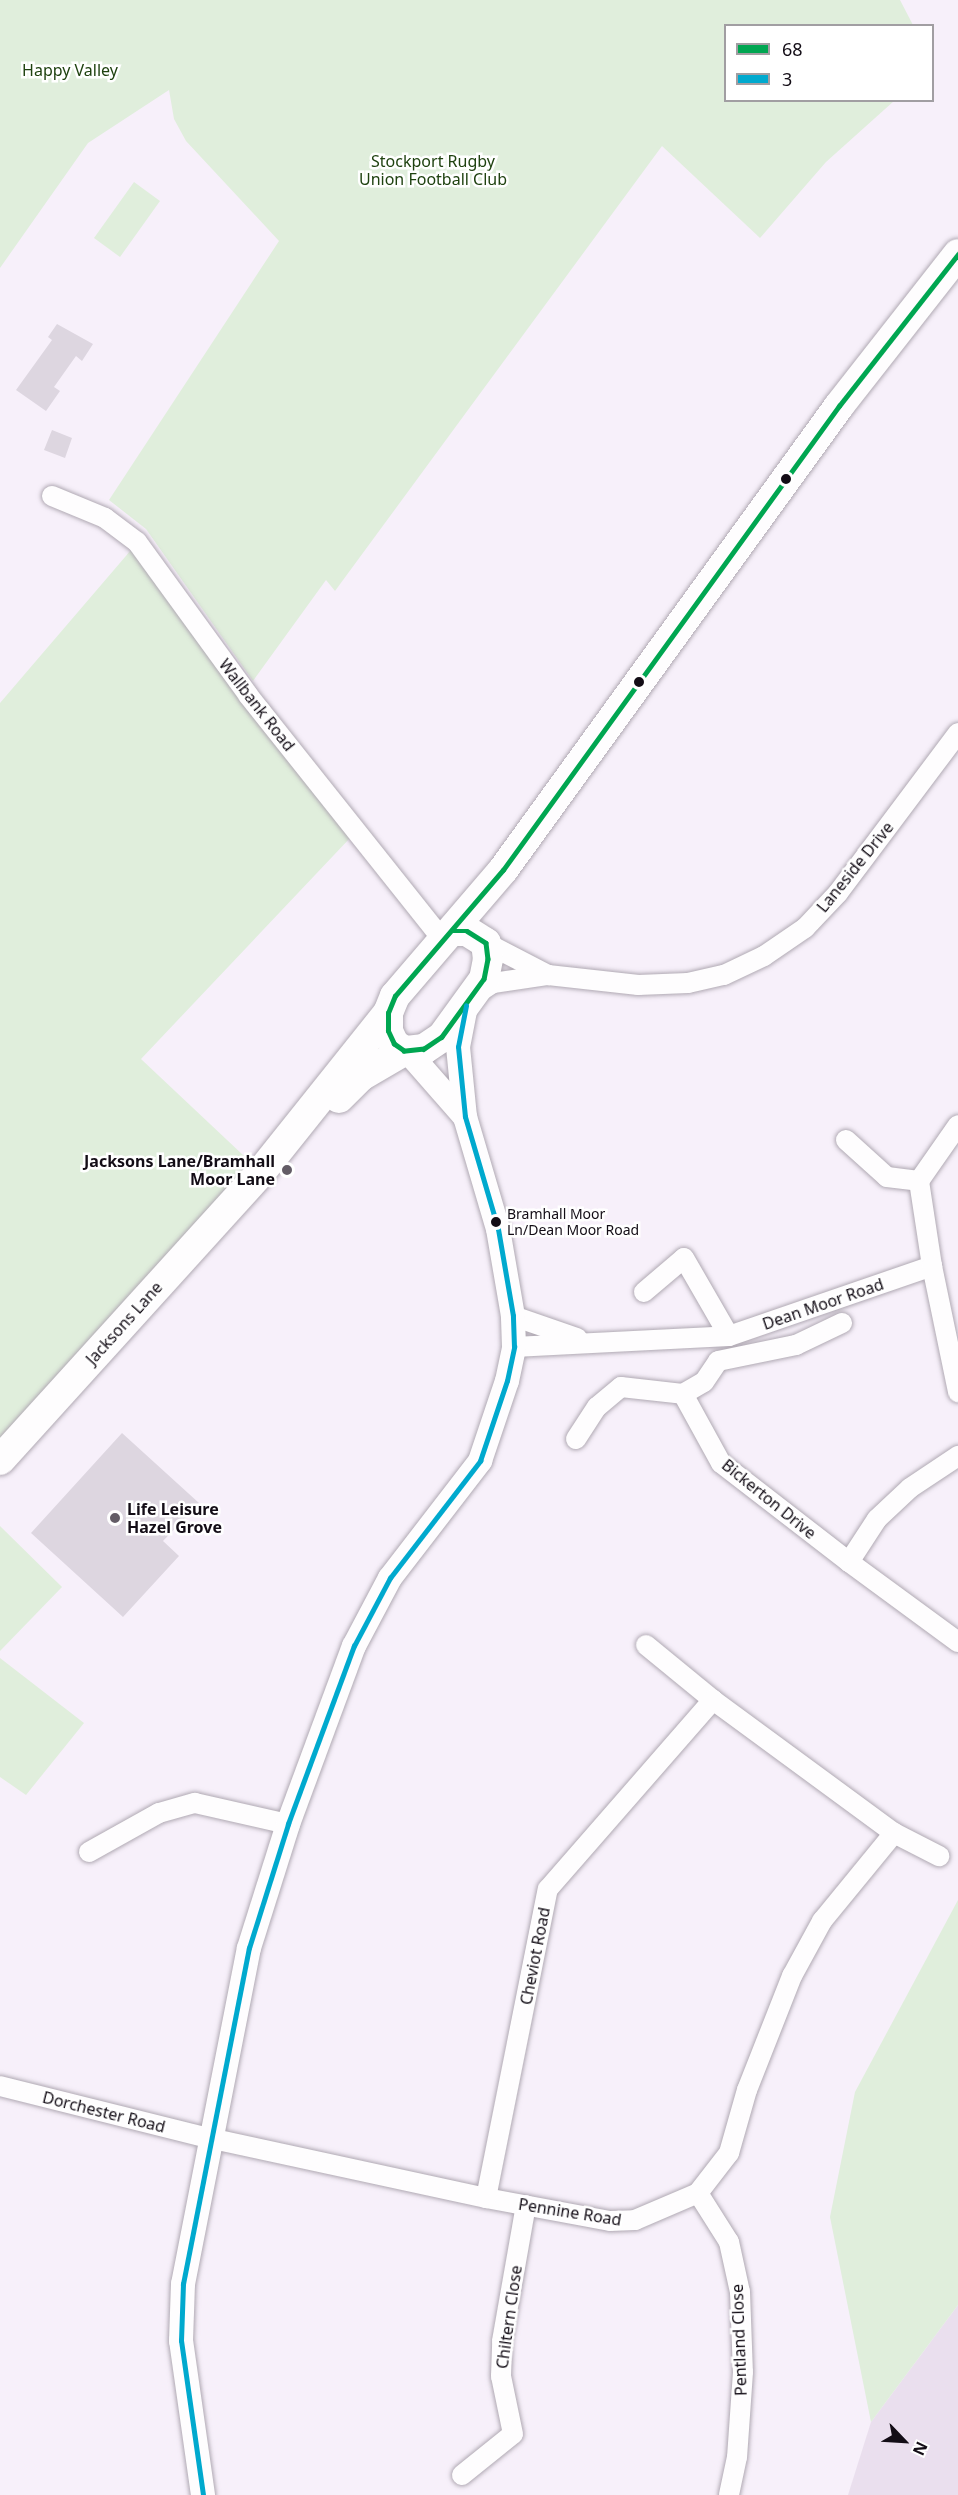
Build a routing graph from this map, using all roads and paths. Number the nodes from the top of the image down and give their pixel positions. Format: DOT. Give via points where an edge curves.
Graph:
graph roads {
  1 [pos="958,254"];
  2 [pos="52,496"];
  3 [pos="958,733"];
  4 [pos="503,870"];
  5 [pos="448,935"];
  6 [pos="484,941"];
  7 [pos="548,975"];
  8 [pos="470,1001"];
  9 [pos="388,1013"];
  10 [pos="406,1052"];
  11 [pos="465,1117"];
  12 [pos="958,1125"];
  13 [pos="846,1140"];
  14 [pos="919,1181"];
  15 [pos="249,1185"];
  16 [pos="932,1266"];
  17 [pos="644,1292"];
  18 [pos="513,1316"];
  19 [pos="842,1323"];
  20 [pos="729,1336"];
  21 [pos="585,1340"];
  22 [pos="513,1347"];
  23 [pos="958,1392"];
  24 [pos="683,1394"];
  25 [pos="576,1439"];
  26 [pos="958,1456"];
  27 [pos="0,1460"];
  28 [pos="849,1562"];
  29 [pos="958,1641"];
  30 [pos="646,1645"];
  31 [pos="713,1700"];
  32 [pos="288,1824"];
  33 [pos="894,1833"];
  34 [pos="89,1852"];
  35 [pos="939,1856"];
  36 [pos="0,2086"];
  37 [pos="209,2138"];
  38 [pos="698,2193"];
  39 [pos="486,2198"];
  40 [pos="526,2205"];
  41 [pos="462,2475"];
  42 [pos="202,2495"];
  43 [pos="729,2495"];
  1 -- 4 [label="main road, Jacksons Lane" via="839,406"];
  2 -- 5 [label="street, Wallbank Road" via="105,518 137,542 248,695"];
  3 -- 7 [label="street, Laneside Drive" via="838,892 805,928 764,956 723,975 688,983 638,985"];
  4 -- 5 [label="main road, Jacksons Lane"];
  4 -- 6 [label="main road, Jacksons Lane"];
  5 -- 6 [label="main road" via="467,931"];
  5 -- 9 [label="main road, Jacksons Lane" via="395,996"];
  6 -- 7 [label="street, Laneside Drive"];
  6 -- 8 [label="main road, Jacksons Lane" via="486,969"];
  7 -- 8 [label="street, Laneside Drive" via="493,983"];
  8 -- 10 [label="main road, Jacksons Lane" via="442,1037 424,1049"];
  8 -- 11 [label="street" via="458,1047"];
  9 -- 10 [label="main road" via="388,1031 394,1044"];
  9 -- 15 [label="main road, Jacksons Lane"];
  10 -- 11 [label="street"];
  10 -- 15 [label="main road, Jacksons Lane" via="360,1076"];
  11 -- 18 [label="street" via="498,1228"];
  12 -- 14 [label="street"];
  13 -- 14 [label="street" via="887,1177"];
  14 -- 16 [label="street"];
  15 -- 27 [label="main road, Jacksons Lane"];
  16 -- 20 [label="street, Dean Moor Road"];
  16 -- 23 [label="street"];
  17 -- 20 [label="street" via="684,1258"];
  18 -- 21 [label="street, Dean Moor Road"];
  18 -- 22 [label="street"];
  19 -- 24 [label="street" via="796,1345 718,1361 704,1382"];
  20 -- 21 [label="street, Dean Moor Road"];
  21 -- 22 [label="street, Dean Moor Road"];
  22 -- 32 [label="street" via="507,1381 480,1461 377,1597 354,1646"];
  24 -- 25 [label="street" via="621,1387 597,1407"];
  24 -- 28 [label="street, Bickerton Drive" via="721,1463"];
  26 -- 28 [label="street" via="910,1488 877,1519"];
  28 -- 29 [label="street, Bickerton Drive"];
  30 -- 31 [label="street"];
  31 -- 33 [label="street"];
  31 -- 39 [label="street, Cheviot Road" via="548,1889"];
  32 -- 34 [label="street" via="195,1803 159,1813"];
  32 -- 37 [label="street" via="249,1948"];
  33 -- 35 [label="street"];
  33 -- 38 [label="street, Pennine Road" via="822,1921 792,1976 747,2090 729,2153"];
  36 -- 37 [label="street, Dorchester Road"];
  37 -- 39 [label="street, Pennine Road"];
  37 -- 42 [label="street" via="183,2284 181,2341"];
  38 -- 40 [label="street, Pennine Road" via="635,2220 610,2221"];
  38 -- 43 [label="street, Pentland Close" via="729,2242 740,2292 743,2372 737,2457"];
  39 -- 40 [label="street, Pennine Road"];
  40 -- 41 [label="street, Chiltern Close" via="502,2341 501,2376 513,2434"];
}
